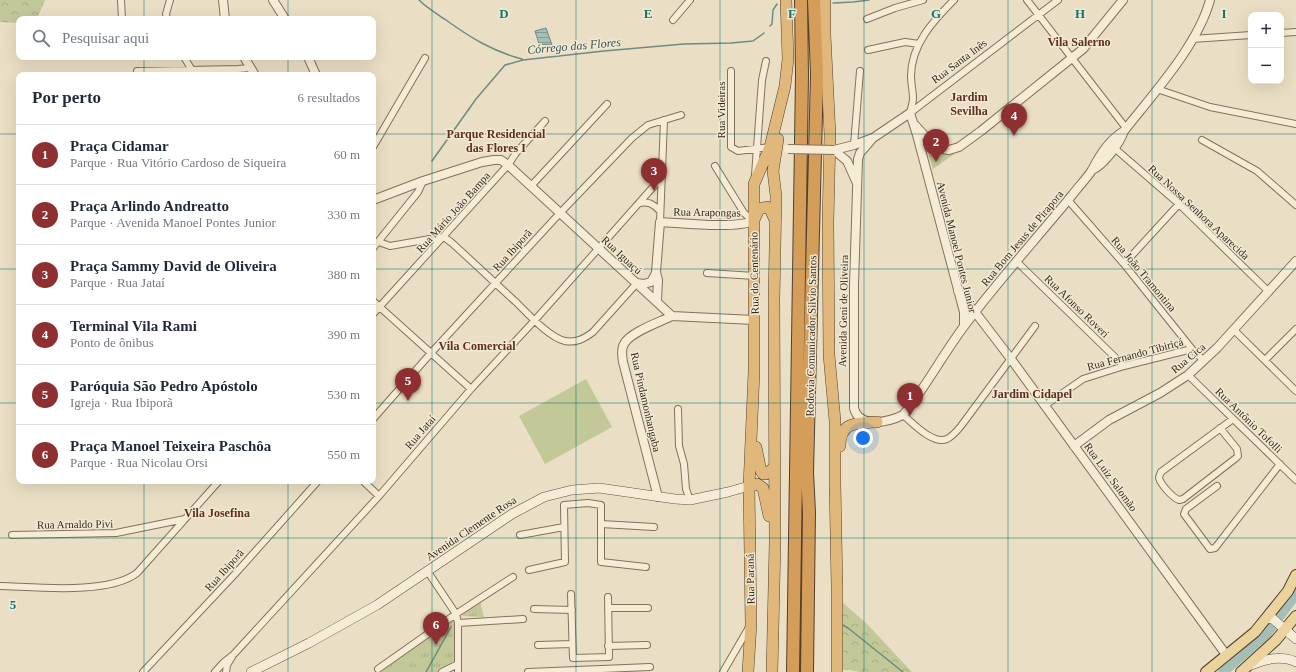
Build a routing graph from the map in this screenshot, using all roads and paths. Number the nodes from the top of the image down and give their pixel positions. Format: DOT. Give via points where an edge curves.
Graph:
graph roads {
  1 [pos="121,0"];
  2 [pos="170,0"];
  3 [pos="223,0"];
  4 [pos="273,0"];
  5 [pos="690,0"];
  6 [pos="786,0"];
  7 [pos="791,0"];
  8 [pos="801,0"];
  9 [pos="815,0"];
  10 [pos="825,0"];
  11 [pos="923,0"];
  12 [pos="954,0"];
  13 [pos="1027,0"];
  14 [pos="1058,0"];
  15 [pos="1123,0"];
  16 [pos="1210,0"];
  17 [pos="1039,15"];
  18 [pos="122,16"];
  19 [pos="166,16"];
  20 [pos="225,16"];
  21 [pos="283,16"];
  22 [pos="867,19"];
  23 [pos="673,20"];
  24 [pos="1296,32"];
  25 [pos="1284,33"];
  26 [pos="1248,35"];
  27 [pos="1192,39"];
  28 [pos="919,44"];
  29 [pos="868,50"];
  30 [pos="425,58"];
  31 [pos="1072,58"];
  32 [pos="186,60"];
  33 [pos="246,60"];
  34 [pos="309,60"];
  35 [pos="766,61"];
  36 [pos="192,70"];
  37 [pos="137,71"];
  38 [pos="252,71"];
  39 [pos="731,71"];
  40 [pos="860,71"];
  41 [pos="315,72"];
  42 [pos="1157,89"];
  43 [pos="607,104"];
  44 [pos="910,113"];
  45 [pos="681,115"];
  46 [pos="664,120"];
  47 [pos="545,121"];
  48 [pos="914,123"];
  49 [pos="1296,124"];
  50 [pos="1125,129"];
  51 [pos="872,138"];
  52 [pos="1202,140"];
  53 [pos="376,142"];
  54 [pos="854,145"];
  55 [pos="1112,146"];
  56 [pos="756,149"];
  57 [pos="834,150"];
  58 [pos="773,151"];
  59 [pos="508,165"];
  60 [pos="715,166"];
  61 [pos="662,177"];
  62 [pos="423,181"];
  63 [pos="857,183"];
  64 [pos="754,184"];
  65 [pos="531,186"];
  66 [pos="376,199"];
  67 [pos="1068,200"];
  68 [pos="639,203"];
  69 [pos="1179,204"];
  70 [pos="1296,205"];
  71 [pos="660,211"];
  72 [pos="560,213"];
  73 [pos="753,221"];
  74 [pos="775,221"];
  75 [pos="660,222"];
  76 [pos="444,237"];
  77 [pos="379,242"];
  78 [pos="376,245"];
  79 [pos="599,248"];
  80 [pos="1016,261"];
  81 [pos="1296,261"];
  82 [pos="1124,264"];
  83 [pos="656,272"];
  84 [pos="707,273"];
  85 [pos="755,276"];
  86 [pos="637,283"];
  87 [pos="496,284"];
  88 [pos="958,291"];
  89 [pos="1269,292"];
  90 [pos="657,301"];
  91 [pos="376,304"];
  92 [pos="380,307"];
  93 [pos="376,311"];
  94 [pos="975,312"];
  95 [pos="672,316"];
  96 [pos="534,320"];
  97 [pos="754,320"];
  98 [pos="964,326"];
  99 [pos="1035,326"];
  100 [pos="1296,329"];
  101 [pos="1234,330"];
  102 [pos="1192,349"];
  103 [pos="431,353"];
  104 [pos="1011,359"];
  105 [pos="1265,360"];
  106 [pos="1204,361"];
  107 [pos="1124,366"];
  108 [pos="1188,375"];
  109 [pos="471,389"];
  110 [pos="1295,389"];
  111 [pos="1044,406"];
  112 [pos="753,407"];
  113 [pos="678,409"];
  114 [pos="903,415"];
  115 [pos="376,416"];
  116 [pos="1233,419"];
  117 [pos="877,422"];
  118 [pos="1220,428"];
  119 [pos="1074,446"];
  120 [pos="1280,464"];
  121 [pos="775,467"];
  122 [pos="1296,480"];
  123 [pos="835,483"];
  124 [pos="216,484"];
  125 [pos="315,484"];
  126 [pos="366,484"];
  127 [pos="749,486"];
  128 [pos="1217,486"];
  129 [pos="589,488"];
  130 [pos="379,496"];
  131 [pos="578,496"];
  132 [pos="658,497"];
  133 [pos="690,500"];
  134 [pos="588,503"];
  135 [pos="185,519"];
  136 [pos="601,524"];
  137 [pos="564,527"];
  138 [pos="654,527"];
  139 [pos="12,535"];
  140 [pos="520,535"];
  141 [pos="774,556"];
  142 [pos="646,567"];
  143 [pos="529,570"];
  144 [pos="428,572"];
  145 [pos="1296,575"];
  146 [pos="513,577"];
  147 [pos="0,586"];
  148 [pos="571,594"];
  149 [pos="608,597"];
  150 [pos="608,608"];
  151 [pos="648,608"];
  152 [pos="534,609"];
  153 [pos="572,610"];
  154 [pos="456,614"];
  155 [pos="1296,616"];
  156 [pos="523,619"];
  157 [pos="458,623"];
  158 [pos="1276,623"];
  159 [pos="751,624"];
  160 [pos="1296,639"];
  161 [pos="572,644"];
  162 [pos="538,645"];
  163 [pos="647,645"];
  164 [pos="608,646"];
  165 [pos="234,654"];
  166 [pos="1227,656"];
  167 [pos="586,658"];
  168 [pos="597,658"];
  169 [pos="1296,662"];
  170 [pos="458,664"];
  171 [pos="1251,664"];
  172 [pos="650,667"];
  173 [pos="378,669"];
  174 [pos="586,670"];
  175 [pos="597,670"];
  176 [pos="144,672"];
  177 [pos="215,672"];
  178 [pos="226,672"];
  179 [pos="251,672"];
  180 [pos="442,672"];
  181 [pos="458,672"];
  182 [pos="528,672"];
  183 [pos="723,672"];
  184 [pos="748,672"];
  185 [pos="772,672"];
  186 [pos="793,672"];
  187 [pos="807,672"];
  188 [pos="837,672"];
  189 [pos="1206,672"];
  190 [pos="1241,672"];
  1 -- 18 [label="street"];
  2 -- 19 [label="street"];
  3 -- 20 [label="street"];
  4 -- 21 [label="street"];
  5 -- 23 [label="street"];
  6 -- 58 [label="highway" via="788,59"];
  7 -- 58 [label="highway" via="792,68"];
  8 -- 186 [label="highway, Rodovia Comunicador Silvio Santos"];
  9 -- 187 [label="highway, Rodovia Comunicador Silvio Santos" via="816,105 807,472"];
  10 -- 123 [label="highway" via="830,135 829,354 835,421"];
  11 -- 22 [label="street"];
  12 -- 28 [label="street, Avenida Manoel Pontes Junior" via="937,17"];
  13 -- 17 [label="street"];
  14 -- 17 [label="street, Rua Santa Inês"];
  15 -- 31 [label="street" via="1090,42"];
  16 -- 27 [label="street, Rua Bom Jesus de Pirapora" via="1207,12"];
  17 -- 31 [label="street"];
  17 -- 44 [label="street, Rua Santa Inês"];
  24 -- 25 [label="street"];
  26 -- 27 [label="street"];
  27 -- 42 [label="street, Rua Bom Jesus de Pirapora" via="1182,57"];
  28 -- 29 [label="street" via="906,42"];
  28 -- 44 [label="street, Avenida Manoel Pontes Junior" via="911,75 913,100"];
  30 -- 53 [label="street"];
  31 -- 48 [label="street" via="959,147 943,149 925,136"];
  31 -- 50 [label="street"];
  32 -- 36 [label="street"];
  33 -- 38 [label="street"];
  34 -- 41 [label="street"];
  35 -- 56 [label="street, Rua do Centenário"];
  36 -- 37 [label="street"];
  36 -- 38 [label="street"];
  39 -- 56 [label="street, Rua Videiras" via="731,147 738,151"];
  40 -- 54 [label="street"];
  42 -- 49 [label="street" via="1210,107"];
  42 -- 50 [label="street, Rua Bom Jesus de Pirapora"];
  43 -- 65 [label="street"];
  44 -- 48 [label="street, Avenida Manoel Pontes Junior"];
  44 -- 51 [label="street, Rua Santa Inês"];
  45 -- 46 [label="street, Rua Ibiporã"];
  46 -- 61 [label="street"];
  46 -- 72 [label="street, Rua Ibiporã" via="648,125 632,138"];
  47 -- 59 [label="street, Rua Mário João Bampa"];
  48 -- 88 [label="street, Avenida Manoel Pontes Junior"];
  50 -- 55 [label="street, Rua Bom Jesus de Pirapora" via="1122,139"];
  51 -- 54 [label="street"];
  51 -- 63 [label="street, Avenida Geni de Oliveira" via="860,153"];
  52 -- 70 [label="street" via="1257,171"];
  54 -- 57 [label="street"];
  55 -- 67 [label="street, Rua Bom Jesus de Pirapora" via="1094,164"];
  55 -- 69 [label="street, Rua Nossa Senhora Aparecida"];
  56 -- 58 [label="street"];
  56 -- 64 [label="street, Rua do Centenário"];
  57 -- 58 [label="street, bridge"];
  57 -- 63 [label="street" via="847,161"];
  58 -- 64 [label="highway"];
  58 -- 74 [label="highway"];
  59 -- 62 [label="street, Rua Iguaçú" via="501,160 482,162"];
  59 -- 65 [label="street, Rua Iguaçú"];
  59 -- 76 [label="street, Rua Mário João Bampa"];
  60 -- 73 [label="street" via="744,213"];
  61 -- 68 [label="street, Rua Jataí"];
  61 -- 71 [label="street"];
  62 -- 66 [label="street"];
  62 -- 77 [label="street" via="418,192"];
  63 -- 117 [label="street, Avenida Geni de Oliveira" via="854,408 861,419"];
  64 -- 73 [label="highway, Rua do Centenário"];
  65 -- 72 [label="street, Rua Iguaçú"];
  67 -- 80 [label="street, Rua Bom Jesus de Pirapora"];
  67 -- 82 [label="street, Rua João Tramontina"];
  68 -- 71 [label="street" via="648,202"];
  68 -- 79 [label="street, Rua Jataí"];
  69 -- 82 [label="street"];
  69 -- 89 [label="street, Rua Nossa Senhora Aparecida"];
  71 -- 75 [label="street"];
  72 -- 79 [label="street, Rua Iguaçú"];
  72 -- 87 [label="street, Rua Ibiporã"];
  73 -- 74 [label="highway" via="759,209 767,207"];
  73 -- 75 [label="street, Rua Arapongas" via="728,225"];
  73 -- 85 [label="highway, Rua do Centenário"];
  74 -- 121 [label="highway"];
  75 -- 83 [label="street"];
  76 -- 77 [label="street" via="390,246"];
  76 -- 87 [label="street"];
  76 -- 92 [label="street, Rua Mário João Bampa"];
  77 -- 78 [label="street"];
  79 -- 86 [label="street, Rua Iguaçú"];
  79 -- 96 [label="street, Rua Jataí"];
  80 -- 94 [label="street, Rua Bom Jesus de Pirapora"];
  80 -- 107 [label="street, Rua Afonso Roveri"];
  81 -- 89 [label="street, Rua Cica"];
  82 -- 102 [label="street, Rua João Tramontina"];
  83 -- 86 [label="street" via="651,282"];
  83 -- 90 [label="street"];
  84 -- 85 [label="street"];
  85 -- 97 [label="highway, Rua do Centenário"];
  86 -- 90 [label="street, Rua Iguaçú"];
  86 -- 96 [label="street" via="585,339 576,342 565,341"];
  87 -- 96 [label="street"];
  87 -- 103 [label="street, Rua Ibiporã"];
  88 -- 94 [label="street, Rua Luíz Salomão"];
  88 -- 98 [label="street, Avenida Manoel Pontes Junior" via="964,312"];
  89 -- 101 [label="street, Rua Cica"];
  90 -- 95 [label="street, Rua Iguaçú"];
  91 -- 92 [label="street"];
  92 -- 93 [label="street, Rua Mário João Bampa"];
  92 -- 103 [label="street"];
  94 -- 98 [label="street, Rua Bom Jesus de Pirapora"];
  94 -- 104 [label="street, Rua Luíz Salomão"];
  95 -- 97 [label="street"];
  95 -- 132 [label="street, Rua Pindamonhangaba" via="631,336 624,343 622,351"];
  96 -- 109 [label="street, Rua Jataí"];
  97 -- 112 [label="highway, Rua do Centenário"];
  98 -- 114 [label="street, Rua Bom Jesus de Pirapora"];
  99 -- 104 [label="street"];
  100 -- 105 [label="street"];
  101 -- 105 [label="street"];
  101 -- 106 [label="street, Rua Cica"];
  102 -- 106 [label="street, Rua João Tramontina"];
  102 -- 107 [label="street, Rua Fernando Tibiriçá"];
  103 -- 109 [label="street"];
  103 -- 115 [label="street, Rua Ibiporã"];
  104 -- 111 [label="street, Rua Luíz Salomão"];
  104 -- 114 [label="street" via="961,426 948,438 941,440 930,437"];
  105 -- 110 [label="street"];
  106 -- 108 [label="street, Rua Cica"];
  107 -- 111 [label="street, Rua Fernando Tibiriçá" via="1083,379"];
  108 -- 116 [label="street, Rua Antônio Tofolli"];
  108 -- 119 [label="street, Rua Cica" via="1110,420"];
  109 -- 130 [label="street, Rua Jataí"];
  111 -- 119 [label="street, Rua Luíz Salomão"];
  112 -- 121 [label="highway" via="761,471 766,474"];
  112 -- 127 [label="highway, Rua do Centenário"];
  113 -- 133 [label="street" via="679,446"];
  114 -- 117 [label="street" via="888,422"];
  116 -- 118 [label="street"];
  116 -- 120 [label="street, Rua Antônio Tofolli"];
  117 -- 123 [label="highway" via="857,423 842,431 840,472"];
  118 -- 118 [label="street" via="1161,472 1159,479 1172,496 1179,500 1183,498 1238,456 1237,449"];
  119 -- 166 [label="street, Rua Luíz Salomão"];
  120 -- 122 [label="street, Rua Antônio Tofolli"];
  120 -- 128 [label="street" via="1215,548 1210,549 1184,514 1186,509"];
  121 -- 141 [label="highway"];
  123 -- 188 [label="highway"];
  124 -- 135 [label="street"];
  125 -- 176 [label="street, Rua Ibiporã"];
  126 -- 130 [label="street"];
  127 -- 133 [label="main road, Avenida Clemente Rosa"];
  127 -- 141 [label="highway" via="757,484 763,488 766,495"];
  127 -- 159 [label="highway, Rua Paraná"];
  129 -- 131 [label="main road, Avenida Clemente Rosa"];
  129 -- 132 [label="main road, Avenida Clemente Rosa"];
  129 -- 134 [label="street"];
  130 -- 165 [label="street, Rua Jataí"];
  131 -- 134 [label="street"];
  131 -- 137 [label="street" via="564,505"];
  131 -- 144 [label="main road, Avenida Clemente Rosa" via="558,493 530,503"];
  132 -- 133 [label="main road, Avenida Clemente Rosa"];
  134 -- 136 [label="street" via="601,505"];
  135 -- 139 [label="street, Rua Arnaldo Pivi" via="116,534"];
  135 -- 147 [label="street" via="137,573 122,582 75,588"];
  136 -- 138 [label="street"];
  136 -- 142 [label="street" via="601,562"];
  137 -- 140 [label="street"];
  137 -- 143 [label="street" via="564,562"];
  141 -- 185 [label="highway"];
  144 -- 154 [label="street"];
  144 -- 179 [label="main road, Avenida Clemente Rosa" via="377,605"];
  145 -- 158 [label="main road"];
  146 -- 154 [label="street"];
  148 -- 153 [label="street"];
  149 -- 150 [label="street"];
  150 -- 151 [label="street"];
  150 -- 164 [label="street"];
  152 -- 153 [label="street"];
  153 -- 161 [label="street"];
  154 -- 157 [label="street"];
  154 -- 173 [label="street"];
  155 -- 158 [label="main road"];
  156 -- 157 [label="street"];
  157 -- 170 [label="street"];
  158 -- 160 [label="main road"];
  158 -- 166 [label="main road" via="1254,633"];
  158 -- 171 [label="main road" via="1276,640"];
  159 -- 183 [label="street"];
  159 -- 184 [label="highway, Rua Paraná"];
  161 -- 162 [label="street"];
  161 -- 167 [label="street" via="573,658"];
  163 -- 164 [label="street"];
  164 -- 168 [label="street" via="608,657"];
  165 -- 177 [label="street, Rua Jataí"];
  165 -- 178 [label="street"];
  166 -- 189 [label="main road"];
  167 -- 168 [label="street"];
  167 -- 174 [label="street"];
  168 -- 175 [label="street"];
  169 -- 171 [label="main road" via="1274,658"];
  170 -- 180 [label="street"];
  170 -- 181 [label="street"];
  171 -- 190 [label="main road"];
  172 -- 175 [label="street"];
  174 -- 175 [label="street"];
  174 -- 182 [label="street"];
}
